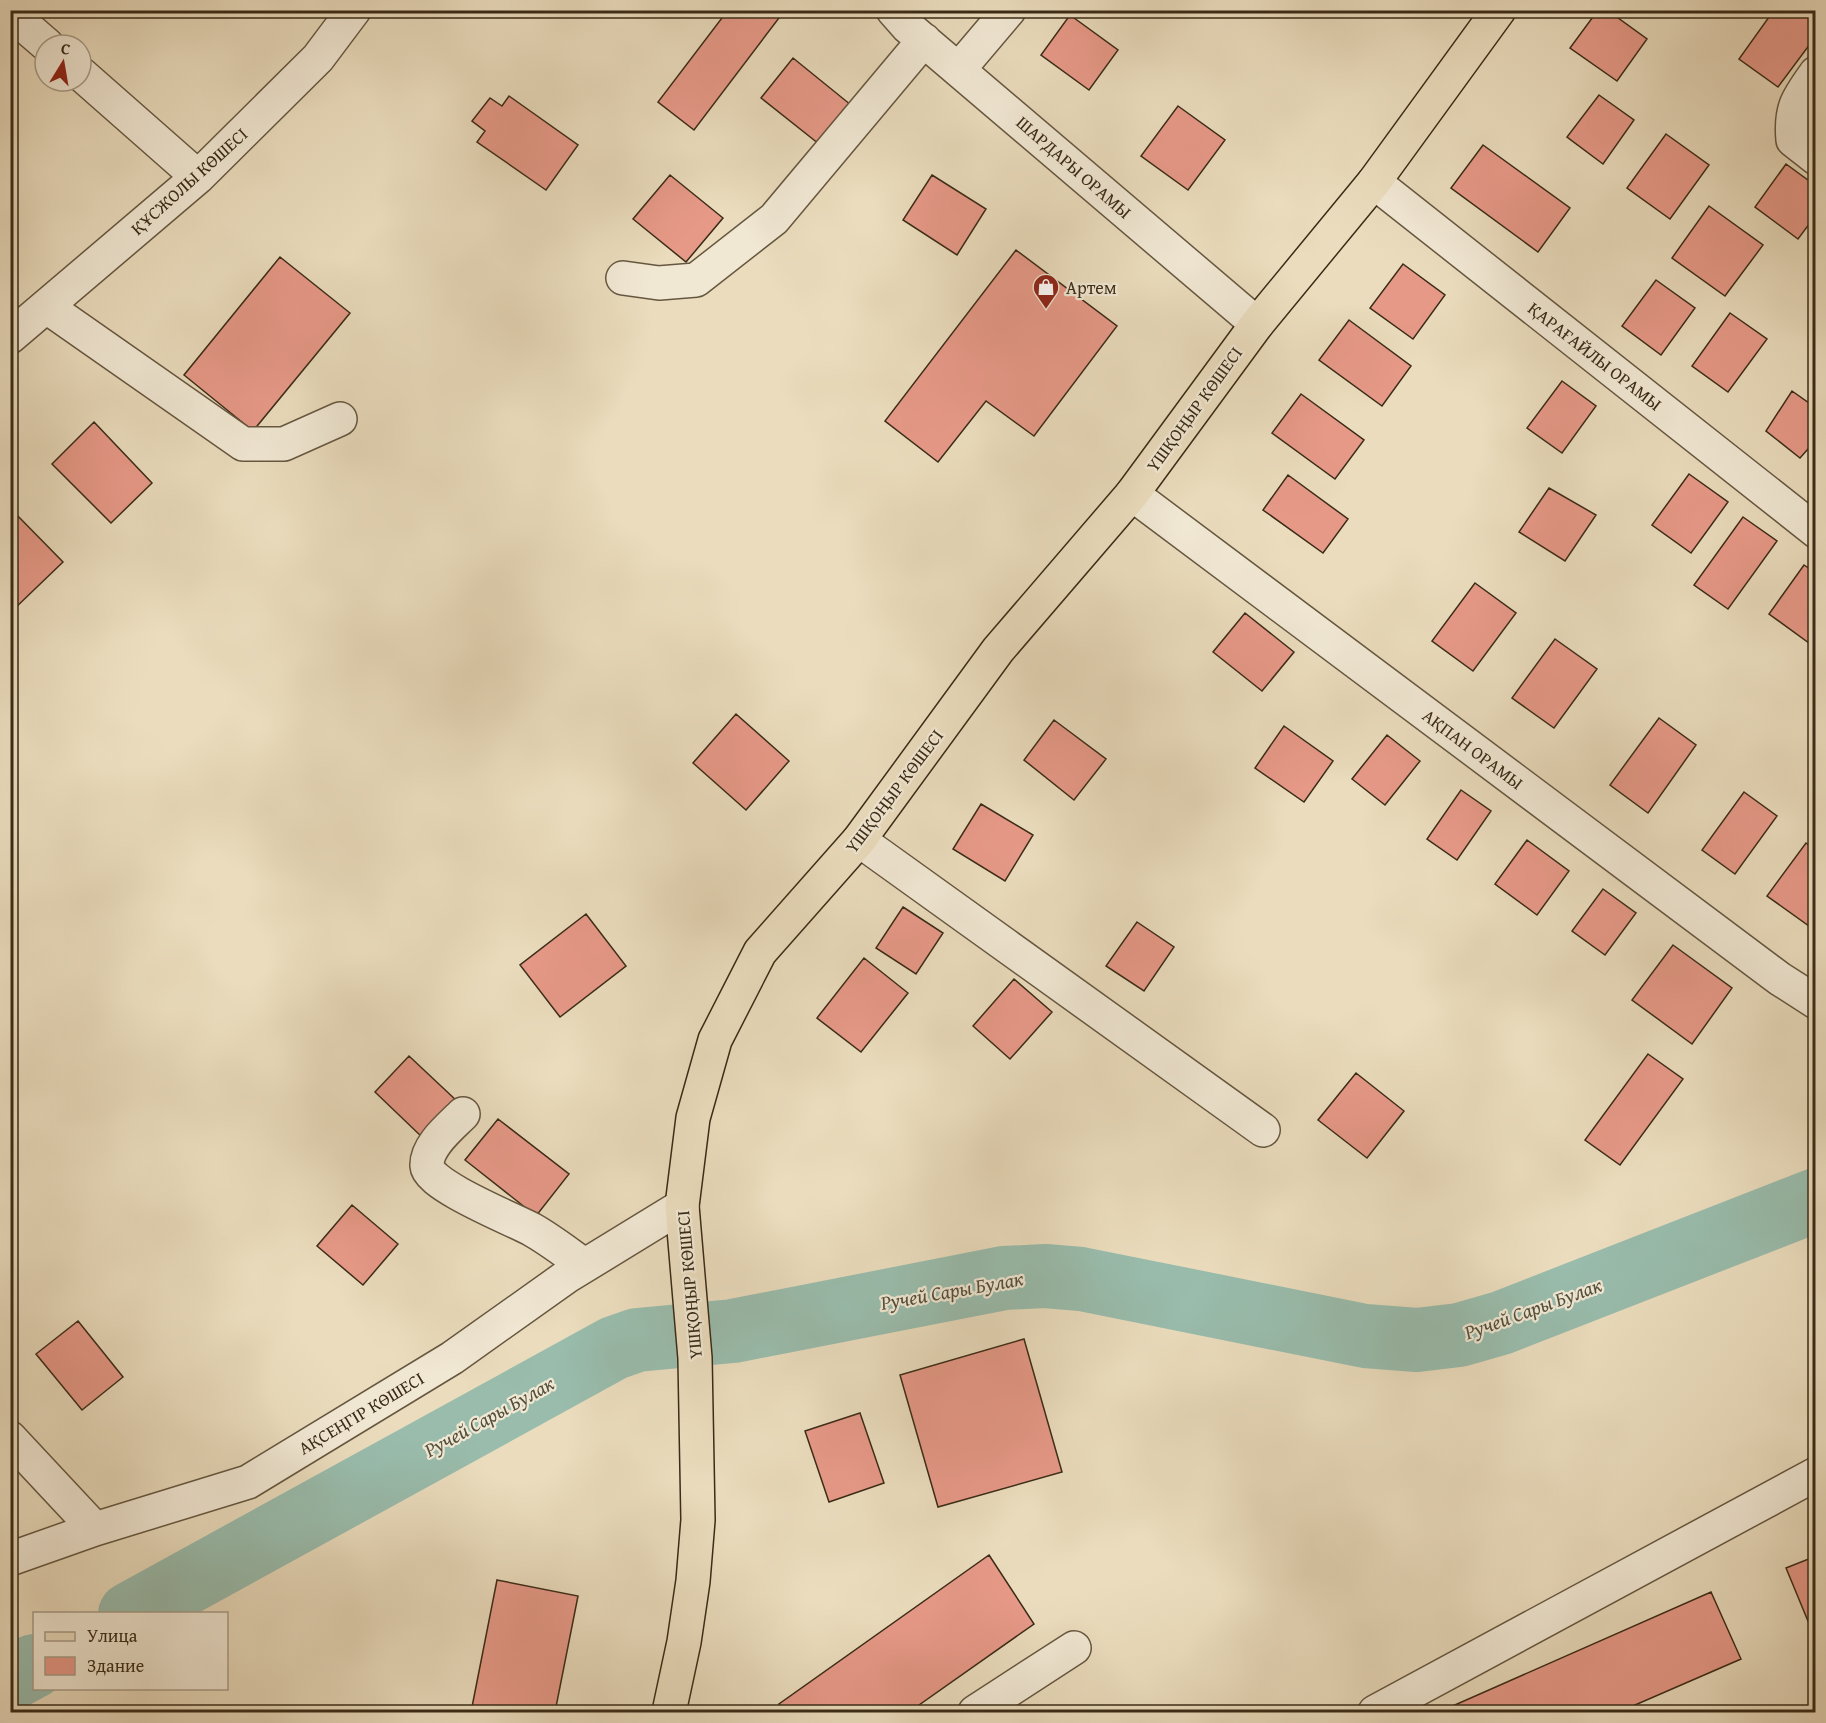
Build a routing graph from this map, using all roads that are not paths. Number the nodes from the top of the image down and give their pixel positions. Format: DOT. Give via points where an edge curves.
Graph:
graph roads {
  1 [pos="354,10"];
  2 [pos="1009,10"];
  3 [pos="1499,10"];
  4 [pos="10,13"];
  5 [pos="911,22"];
  6 [pos="33,33"];
  7 [pos="959,69"];
  8 [pos="1815,73"];
  9 [pos="93,85"];
  10 [pos="1815,158"];
  11 [pos="198,177"];
  12 [pos="1374,182"];
  13 [pos="623,278"];
  14 [pos="25,317"];
  15 [pos="1257,324"];
  16 [pos="340,418"];
  17 [pos="1132,494"];
  18 [pos="1815,531"];
  19 [pos="859,840"];
  20 [pos="1815,1002"];
  21 [pos="463,1114"];
  22 [pos="1263,1130"];
  23 [pos="682,1206"];
  24 [pos="584,1265"];
  25 [pos="10,1438"];
  26 [pos="1815,1474"];
  27 [pos="95,1528"];
  28 [pos="10,1559"];
  29 [pos="1074,1648"];
  30 [pos="669,1713"];
  31 [pos="975,1713"];
  32 [pos="1375,1713"];
  1 -- 11 [label="street, ҚҰСЖОЛЫ КӨШЕСІ" via="318,58"];
  2 -- 7 [label="street"];
  3 -- 12 [label="main road, ҮШҚОҢЫР КӨШЕСІ"];
  4 -- 6 [label="street"];
  5 -- 7 [label="street, ШАРДАРЫ ОРАМЫ"];
  5 -- 13 [label="street" via="774,219 696,280 659,283"];
  7 -- 15 [label="street, ШАРДАРЫ ОРАМЫ"];
  8 -- 10 [label="street" via="1797,99 1791,122 1793,140"];
  9 -- 11 [label="street"];
  11 -- 14 [label="street, ҚҰСЖОЛЫ КӨШЕСІ"];
  12 -- 15 [label="main road, ҮШҚОҢЫР КӨШЕСІ"];
  12 -- 18 [label="street, ҚАРАҒАЙЛЫ ОРАМЫ"];
  14 -- 16 [label="street" via="243,444 284,444"];
  15 -- 17 [label="main road, ҮШҚОҢЫР КӨШЕСІ"];
  17 -- 19 [label="main road, ҮШҚОҢЫР КӨШЕСІ" via="998,650"];
  17 -- 20 [label="street, АҚПАН ОРАМЫ"];
  19 -- 22 [label="street"];
  19 -- 23 [label="main road, ҮШҚОҢЫР КӨШЕСІ" via="760,952 715,1040 693,1118"];
  21 -- 24 [label="street" via="432,1147 427,1165 430,1174 455,1192 533,1230"];
  23 -- 24 [label="street, АҚСЕҢГІР КӨШЕСІ"];
  23 -- 30 [label="main road, ҮШҚОҢЫР КӨШЕСІ" via="695,1358 698,1520 684,1642"];
  24 -- 27 [label="street, АҚСЕҢГІР КӨШЕСІ" via="453,1358 248,1482"];
  25 -- 27 [label="street"];
  26 -- 32 [label="street"];
  27 -- 28 [label="street, АҚСЕҢГІР КӨШЕСІ"];
  29 -- 31 [label="street"];
}
